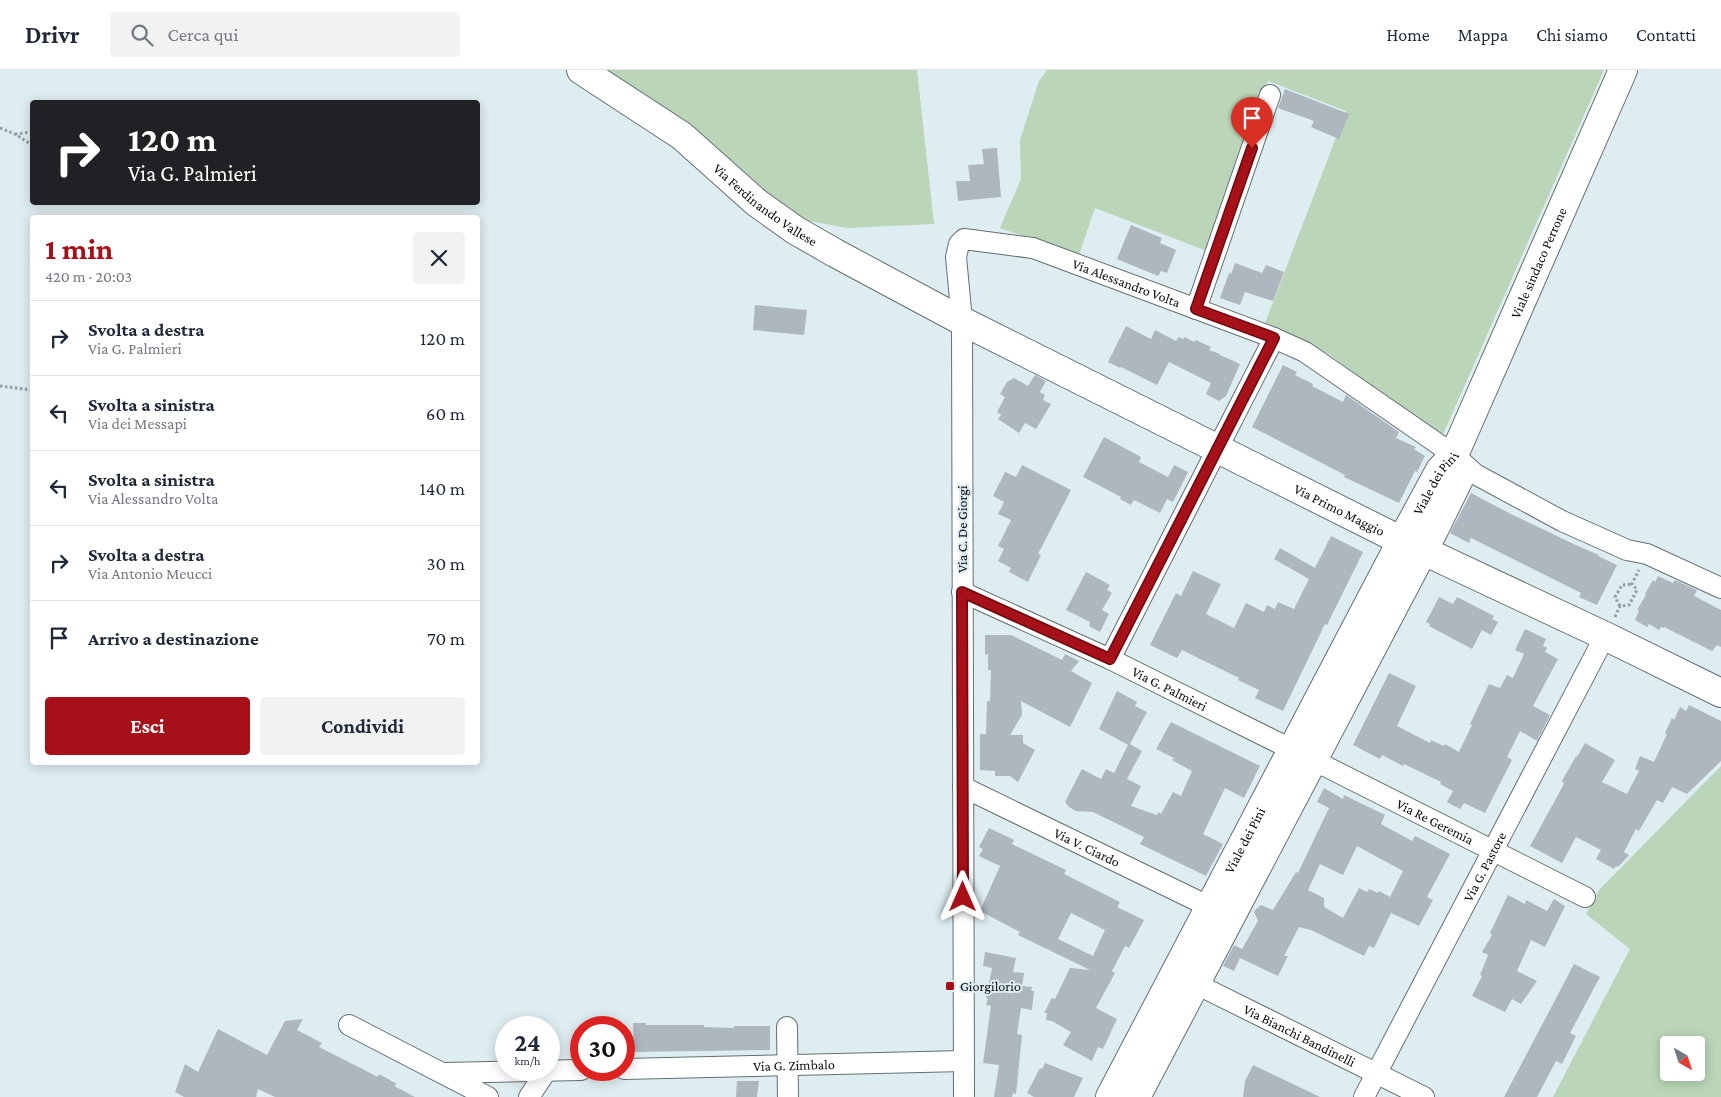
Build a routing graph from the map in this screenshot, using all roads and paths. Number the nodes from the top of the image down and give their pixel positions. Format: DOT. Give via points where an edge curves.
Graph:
graph roads {
  1 [pos="581,70"];
  2 [pos="1623,70"];
  3 [pos="1270,95"];
  4 [pos="0,128"];
  5 [pos="30,132"];
  6 [pos="15,134"];
  7 [pos="30,144"];
  8 [pos="1196,309"];
  9 [pos="962,321"];
  10 [pos="1274,338"];
  11 [pos="0,386"];
  12 [pos="30,390"];
  13 [pos="1218,448"];
  14 [pos="1454,455"];
  15 [pos="1413,545"];
  16 [pos="1647,554"];
  17 [pos="1632,584"];
  18 [pos="1721,588"];
  19 [pos="962,592"];
  20 [pos="1620,606"];
  21 [pos="1605,636"];
  22 [pos="1110,659"];
  23 [pos="1721,693"];
  24 [pos="1303,755"];
  25 [pos="963,787"];
  26 [pos="1493,851"];
  27 [pos="1585,897"];
  28 [pos="1210,907"];
  29 [pos="1185,978"];
  30 [pos="349,1025"];
  31 [pos="787,1027"];
  32 [pos="964,1061"];
  33 [pos="788,1065"];
  34 [pos="635,1069"];
  35 [pos="495,1072"];
  36 [pos="1376,1073"];
  37 [pos="444,1074"];
  38 [pos="540,1081"];
  39 [pos="482,1096"];
  40 [pos="529,1097"];
  41 [pos="788,1097"];
  42 [pos="964,1097"];
  43 [pos="1110,1097"];
  44 [pos="1136,1097"];
  45 [pos="1364,1097"];
  46 [pos="1424,1097"];
  1 -- 9 [label="street, Via Ferdinando Vallese" via="682,136 757,203 795,230"];
  2 -- 14 [label="street, Viale sindaco Perrone"];
  3 -- 8 [label="street"];
  4 -- 6 [label="path"];
  5 -- 6 [label="path"];
  6 -- 7 [label="path"];
  8 -- 9 [label="street, Via Alessandro Volta" via="1033,248 964,240 959,244 956,257"];
  8 -- 10 [label="street, Via Alessandro Volta"];
  9 -- 13 [label="street, Via Primo Maggio"];
  9 -- 19 [label="street, Via C. De Giorgi"];
  10 -- 13 [label="street"];
  10 -- 14 [label="street, Via Alessandro Volta" via="1305,352"];
  11 -- 12 [label="path"];
  13 -- 15 [label="street, Via Primo Maggio"];
  13 -- 22 [label="street"];
  14 -- 15 [label="street, Viale dei Pini" via="1440,470"];
  14 -- 16 [label="street, Via Alessandro Volta" via="1475,474 1562,521 1626,550"];
  15 -- 21 [label="street, Via Primo Maggio"];
  15 -- 24 [label="street, Viale dei Pini"];
  16 -- 17 [label="path"];
  16 -- 18 [label="street, Via Alessandro Volta"];
  17 -- 20 [label="path" via="1637,590 1629,605"];
  17 -- 20 [label="path" via="1622,584 1615,597"];
  19 -- 22 [label="street, Via G. Palmieri"];
  19 -- 25 [label="street, Via C. De Giorgi"];
  20 -- 21 [label="path"];
  21 -- 23 [label="street, Via Primo Maggio"];
  21 -- 26 [label="street, Via G. Pastore"];
  22 -- 24 [label="street, Via G. Palmieri"];
  24 -- 26 [label="street, Via Re Geremia"];
  24 -- 28 [label="street, Viale dei Pini"];
  24 -- 29 [label="street, Viale dei Pini"];
  25 -- 28 [label="street, Via V. Ciardo"];
  25 -- 32 [label="street, Via C. De Giorgi"];
  26 -- 27 [label="street, Via Re Geremia"];
  26 -- 36 [label="street, Via G. Pastore"];
  28 -- 29 [label="street, Viale dei Pini"];
  29 -- 36 [label="street, Via Bianchi Bandinelli"];
  29 -- 43 [label="street, Viale dei Pini"];
  29 -- 44 [label="street, Viale dei Pini"];
  30 -- 37 [label="street"];
  31 -- 33 [label="street"];
  32 -- 33 [label="street, Via G. Zimbalo"];
  32 -- 42 [label="street, Via C. De Giorgi"];
  33 -- 34 [label="street, Via G. Zimbalo"];
  33 -- 41 [label="street"];
  35 -- 37 [label="street"];
  36 -- 45 [label="street, Via G. Pastore"];
  36 -- 46 [label="street, Via Bianchi Bandinelli"];
  37 -- 39 [label="street"];
  38 -- 40 [label="street"];
}
